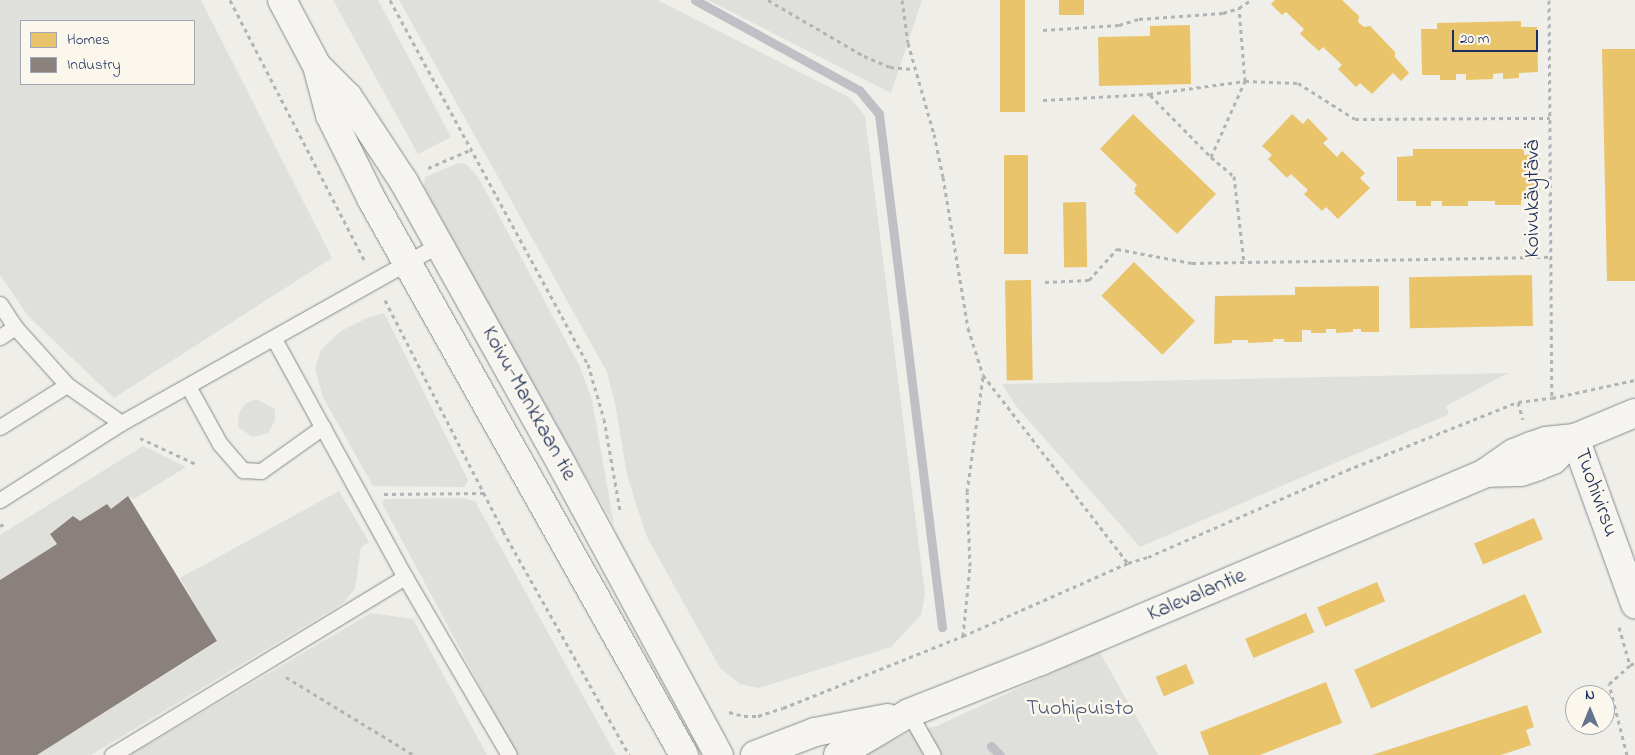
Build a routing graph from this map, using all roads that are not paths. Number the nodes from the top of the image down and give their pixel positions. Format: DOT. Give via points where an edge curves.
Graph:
graph roads {
  1 [pos="282,0"];
  2 [pos="317,66"];
  3 [pos="440,244"];
  4 [pos="407,264"];
  5 [pos="0,304"];
  6 [pos="15,328"];
  7 [pos="0,337"];
  8 [pos="274,339"];
  9 [pos="67,385"];
  10 [pos="188,386"];
  11 [pos="1635,413"];
  12 [pos="121,423"];
  13 [pos="0,427"];
  14 [pos="323,427"];
  15 [pos="1575,438"];
  16 [pos="0,500"];
  17 [pos="405,576"];
  18 [pos="1635,604"];
  19 [pos="909,714"];
  20 [pos="112,755"];
  21 [pos="509,755"];
  22 [pos="684,755"];
  23 [pos="720,755"];
  24 [pos="755,755"];
  25 [pos="838,755"];
  26 [pos="933,755"];
  1 -- 2 [label="main road, Koivu-Mankkaan tie"];
  2 -- 3 [label="main road, Koivu-Mankkaan tie" via="348,96"];
  2 -- 4 [label="main road, Koivu-Mankkaan tie" via="330,115"];
  3 -- 4 [label="lane"];
  3 -- 23 [label="main road, Koivu-Mankkaan tie"];
  4 -- 8 [label="lane"];
  4 -- 22 [label="main road, Koivu-Mankkaan tie"];
  5 -- 6 [label="lane"];
  6 -- 7 [label="lane"];
  6 -- 9 [label="lane"];
  8 -- 10 [label="lane"];
  8 -- 14 [label="lane"];
  9 -- 12 [label="lane"];
  9 -- 13 [label="lane"];
  10 -- 12 [label="lane"];
  10 -- 14 [label="lane" via="220,444 243,470 261,471"];
  11 -- 15 [label="main road, Kalevalantie"];
  12 -- 16 [label="lane"];
  14 -- 17 [label="lane"];
  15 -- 18 [label="main road, Tuohivirsu"];
  15 -- 19 [label="main road, Kalevalantie" via="1546,440 1514,453 1484,474 1041,662"];
  17 -- 20 [label="lane"];
  17 -- 21 [label="lane"];
  19 -- 24 [label="main road, Kalevalantie" via="815,732"];
  19 -- 25 [label="main road, Kalevalantie"];
  19 -- 26 [label="lane"];
}
